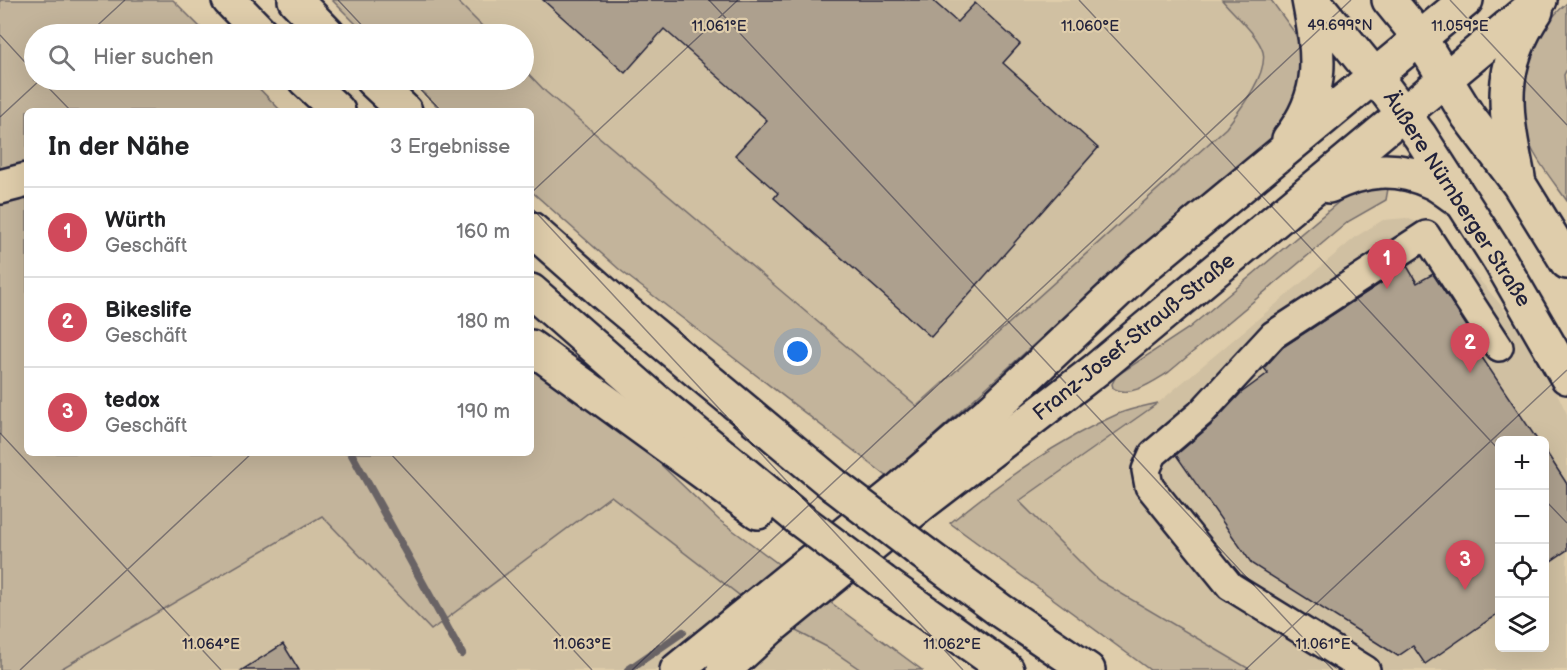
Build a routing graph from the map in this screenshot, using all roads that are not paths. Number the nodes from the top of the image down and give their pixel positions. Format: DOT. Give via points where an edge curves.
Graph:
graph roads {
  1 [pos="229,0"];
  2 [pos="295,0"];
  3 [pos="1311,0"];
  4 [pos="1389,0"];
  5 [pos="1466,0"];
  6 [pos="1542,0"];
  7 [pos="252,24"];
  8 [pos="318,24"];
  9 [pos="1420,38"];
  10 [pos="1375,75"];
  11 [pos="1446,78"];
  12 [pos="316,90"];
  13 [pos="383,90"];
  14 [pos="335,108"];
  15 [pos="402,108"];
  16 [pos="1404,114"];
  17 [pos="1271,162"];
  18 [pos="24,181"];
  19 [pos="1519,184"];
  20 [pos="0,187"];
  21 [pos="1303,199"];
  22 [pos="1465,205"];
  23 [pos="534,232"];
  24 [pos="1567,262"];
  25 [pos="534,294"];
  26 [pos="1499,347"];
  27 [pos="534,349"];
  28 [pos="1567,377"];
  29 [pos="798,518"];
  30 [pos="677,670"];
  31 [pos="724,670"];
  32 [pos="1007,670"];
  33 [pos="1088,670"];
  34 [pos="1366,670"];
  1 -- 7 [label="main road"];
  2 -- 8 [label="main road"];
  3 -- 10 [label="main road, Äußere Nürnberger Straße"];
  3 -- 17 [label="main road" via="1317,77 1305,113"];
  4 -- 9 [label="main road"];
  5 -- 9 [label="main road, Franz-Josef-Strauß-Straße"];
  6 -- 11 [label="main road, Franz-Josef-Strauß-Straße"];
  6 -- 19 [label="main road" via="1517,45 1505,97"];
  9 -- 10 [label="main road, Franz-Josef-Strauß-Straße"];
  9 -- 11 [label="main road"];
  10 -- 16 [label="main road, Äußere Nürnberger Straße"];
  10 -- 17 [label="main road, Franz-Josef-Strauß-Straße"];
  11 -- 16 [label="main road, Franz-Josef-Strauß-Straße"];
  11 -- 19 [label="main road" via="1468,116"];
  12 -- 14 [label="main road"];
  13 -- 15 [label="main road"];
  16 -- 21 [label="main road, Franz-Josef-Strauß-Straße"];
  16 -- 22 [label="main road, Äußere Nürnberger Straße"];
  17 -- 30 [label="main road, Franz-Josef-Strauß-Straße" via="1139,271 985,416"];
  18 -- 20 [label="main road"];
  19 -- 24 [label="main road"];
  21 -- 22 [label="main road" via="1350,176 1382,170 1433,182"];
  21 -- 31 [label="main road, Franz-Josef-Strauß-Straße" via="1097,369 923,503"];
  22 -- 28 [label="main road, Äußere Nürnberger Straße"];
  23 -- 33 [label="main road, bridge" via="834,484 1001,611"];
  25 -- 29 [label="main road"];
  26 -- 34 [label="street" via="1426,235 1273,335 1200,414 1153,454 1146,470 1149,486 1230,586"];
  27 -- 29 [label="main road" via="760,514"];
  29 -- 32 [label="main road, bridge"];
}
